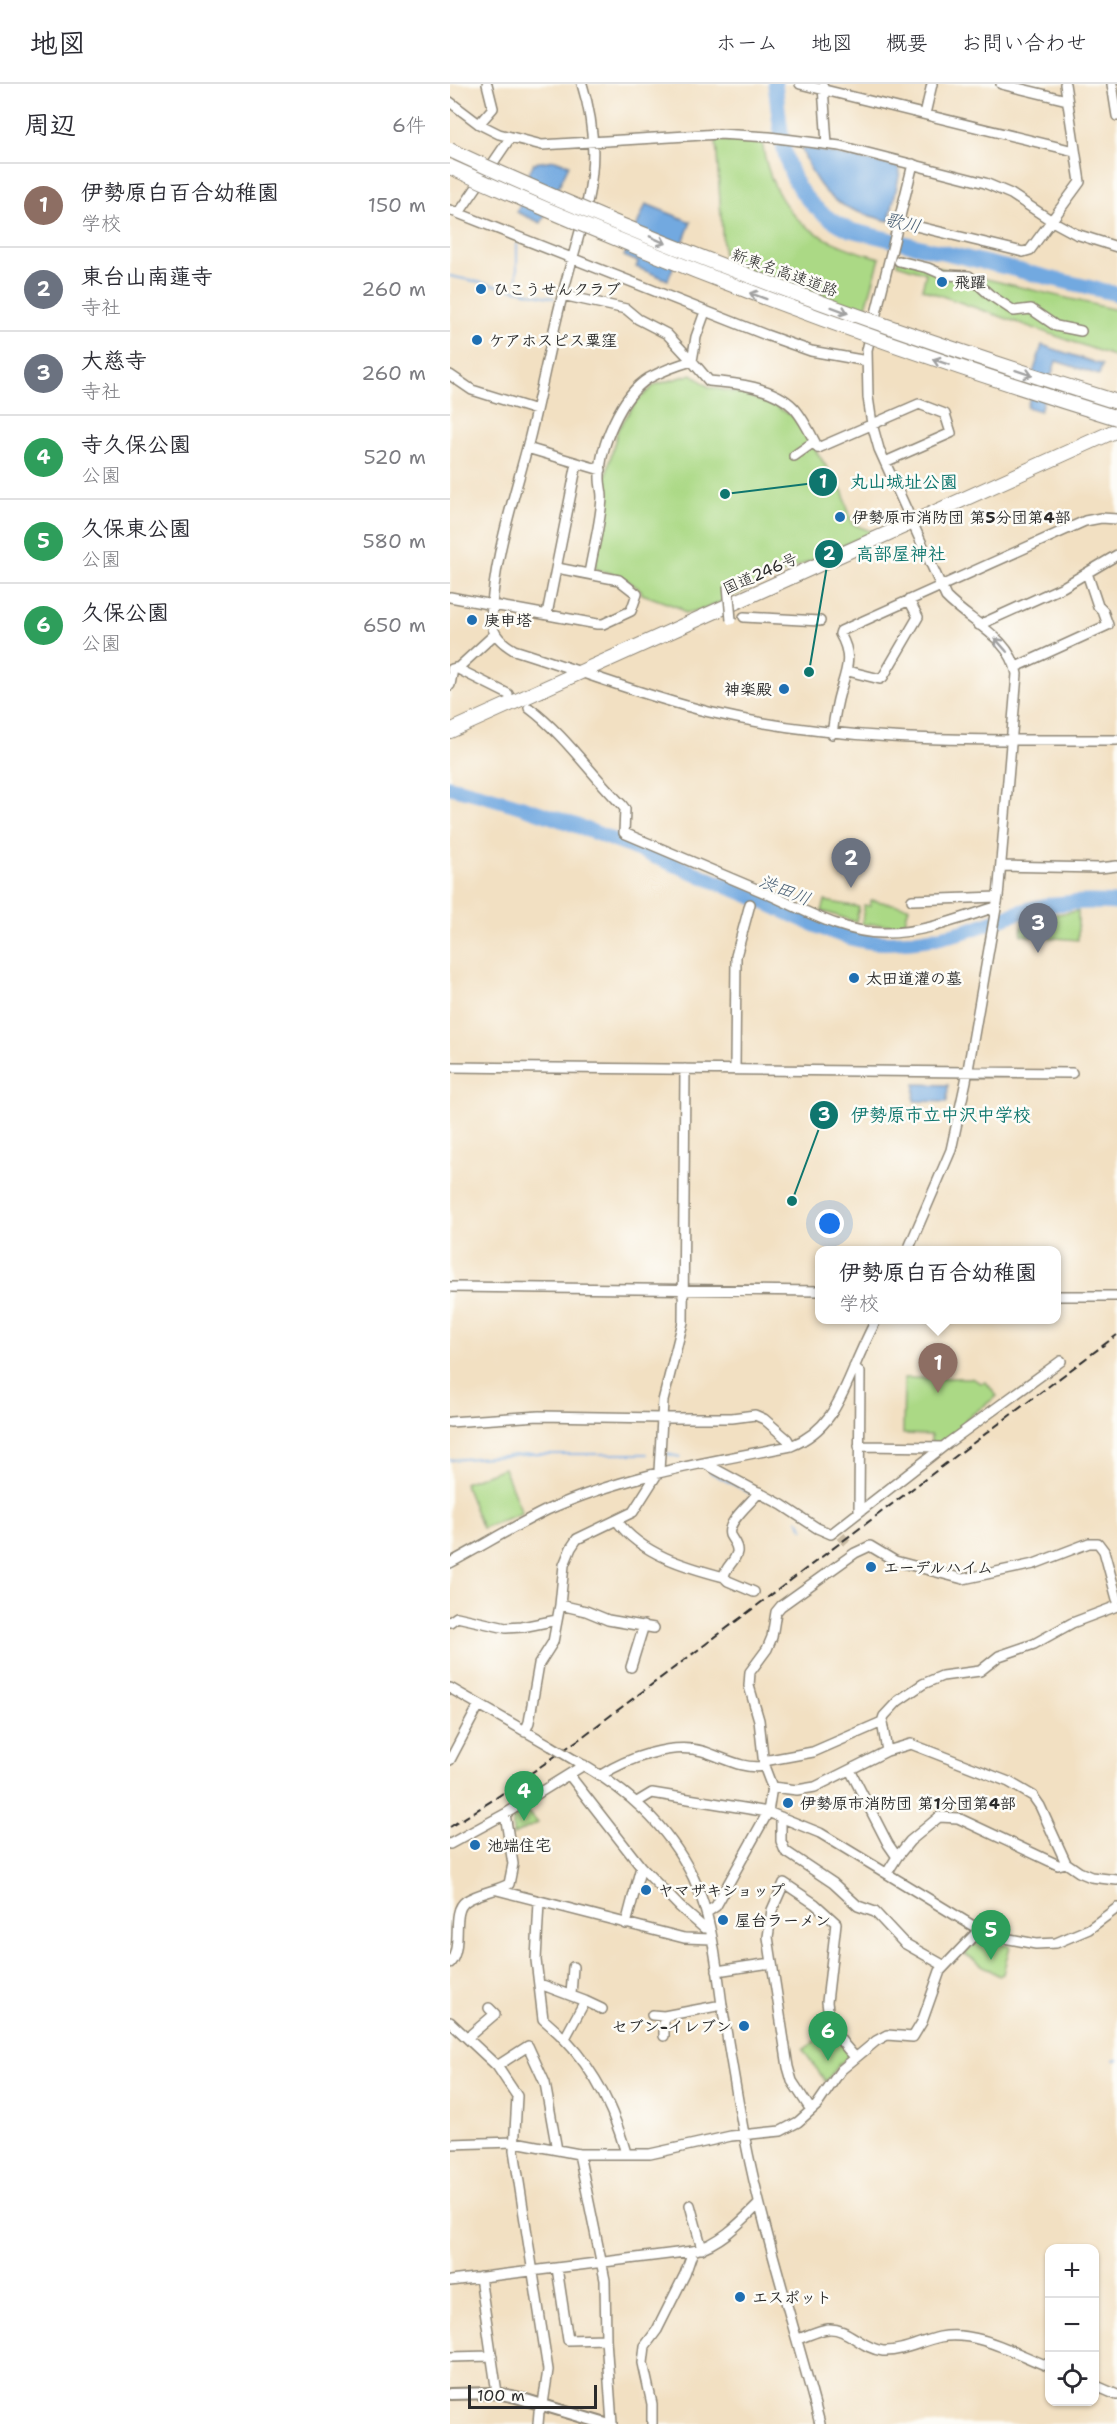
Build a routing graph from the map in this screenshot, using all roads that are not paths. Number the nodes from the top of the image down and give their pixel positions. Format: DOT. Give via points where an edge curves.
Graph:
graph roads {
  1 [pos="487,84"];
  2 [pos="582,84"];
  3 [pos="800,84"];
  4 [pos="932,84"];
  5 [pos="1001,84"];
  6 [pos="1065,84"];
  7 [pos="1112,84"];
  8 [pos="823,87"];
  9 [pos="1067,100"];
  10 [pos="450,102"];
  11 [pos="925,114"];
  12 [pos="1117,116"];
  13 [pos="479,124"];
  14 [pos="510,138"];
  15 [pos="450,141"];
  16 [pos="594,142"];
  17 [pos="827,144"];
  18 [pos="450,150"];
  19 [pos="1074,151"];
  20 [pos="913,164"];
  21 [pos="450,167"];
  22 [pos="450,175"];
  23 [pos="454,211"];
  24 [pos="567,219"];
  25 [pos="1052,221"];
  26 [pos="898,225"];
  27 [pos="624,226"];
  28 [pos="1117,247"];
  29 [pos="572,257"];
  30 [pos="898,261"];
  31 [pos="562,295"];
  32 [pos="705,312"];
  33 [pos="1081,331"];
  34 [pos="692,361"];
  35 [pos="867,361"];
  36 [pos="450,375"];
  37 [pos="1117,402"];
  38 [pos="536,410"];
  39 [pos="1117,418"];
  40 [pos="872,424"];
  41 [pos="1117,430"];
  42 [pos="811,444"];
  43 [pos="527,448"];
  44 [pos="794,456"];
  45 [pos="885,462"];
  46 [pos="577,463"];
  47 [pos="601,470"];
  48 [pos="1117,519"];
  49 [pos="913,523"];
  50 [pos="1117,555"];
  51 [pos="556,568"];
  52 [pos="1087,573"];
  53 [pos="590,574"];
  54 [pos="728,581"];
  55 [pos="940,586"];
  56 [pos="450,597"];
  57 [pos="909,600"];
  58 [pos="492,603"];
  59 [pos="547,614"];
  60 [pos="744,616"];
  61 [pos="731,620"];
  62 [pos="820,621"];
  63 [pos="834,622"];
  64 [pos="979,625"];
  65 [pos="495,634"];
  66 [pos="840,634"];
  67 [pos="1016,667"];
  68 [pos="453,669"];
  69 [pos="848,671"];
  70 [pos="582,672"];
  71 [pos="450,685"];
  72 [pos="508,694"];
  73 [pos="529,708"];
  74 [pos="450,731"];
  75 [pos="832,734"];
  76 [pos="1010,740"];
  77 [pos="1117,740"];
  78 [pos="1001,866"];
  79 [pos="1117,866"];
  80 [pos="912,900"];
  81 [pos="750,904"];
  82 [pos="997,905"];
  83 [pos="450,1067"];
  84 [pos="685,1069"];
  85 [pos="735,1069"];
  86 [pos="967,1071"];
  87 [pos="1072,1073"];
  88 [pos="910,1246"];
  89 [pos="450,1287"];
  90 [pos="684,1289"];
  91 [pos="815,1291"];
  92 [pos="1061,1296"];
  93 [pos="1117,1296"];
  94 [pos="874,1324"];
  95 [pos="1061,1361"];
  96 [pos="854,1367"];
  97 [pos="661,1418"];
  98 [pos="450,1422"];
  99 [pos="791,1446"];
  100 [pos="859,1446"];
  101 [pos="942,1447"];
  102 [pos="704,1463"];
  103 [pos="659,1471"];
  104 [pos="759,1492"];
  105 [pos="859,1512"];
  106 [pos="617,1521"];
  107 [pos="450,1563"];
  108 [pos="724,1577"];
  109 [pos="754,1592"];
  110 [pos="1117,1599"];
  111 [pos="560,1605"];
  112 [pos="1117,1606"];
  113 [pos="557,1620"];
  114 [pos="450,1622"];
  115 [pos="644,1625"];
  116 [pos="654,1628"];
  117 [pos="631,1667"];
  118 [pos="450,1689"];
  119 [pos="479,1705"];
  120 [pos="882,1722"];
  121 [pos="525,1732"];
  122 [pos="453,1747"];
  123 [pos="887,1751"];
  124 [pos="450,1760"];
  125 [pos="580,1763"];
  126 [pos="764,1763"];
  127 [pos="850,1770"];
  128 [pos="601,1775"];
  129 [pos="570,1776"];
  130 [pos="772,1787"];
  131 [pos="637,1802"];
  132 [pos="768,1812"];
  133 [pos="505,1814"];
  134 [pos="781,1816"];
  135 [pos="450,1844"];
  136 [pos="897,1857"];
  137 [pos="1066,1863"];
  138 [pos="641,1867"];
  139 [pos="887,1873"];
  140 [pos="1117,1880"];
  141 [pos="497,1890"];
  142 [pos="539,1902"];
  143 [pos="1117,1908"];
  144 [pos="706,1913"];
  145 [pos="626,1924"];
  146 [pos="710,1928"];
  147 [pos="978,1931"];
  148 [pos="712,1939"];
  149 [pos="450,1963"];
  150 [pos="771,1963"];
  151 [pos="943,1965"];
  152 [pos="573,1967"];
  153 [pos="717,1971"];
  154 [pos="540,1984"];
  155 [pos="571,1995"];
  156 [pos="585,2001"];
  157 [pos="723,2005"];
  158 [pos="602,2009"];
  159 [pos="495,2014"];
  160 [pos="652,2015"];
  161 [pos="664,2016"];
  162 [pos="450,2022"];
  163 [pos="664,2036"];
  164 [pos="468,2037"];
  165 [pos="565,2038"];
  166 [pos="855,2057"];
  167 [pos="497,2066"];
  168 [pos="811,2110"];
  169 [pos="744,2135"];
  170 [pos="515,2142"];
  171 [pos="450,2144"];
  172 [pos="557,2150"];
  173 [pos="626,2153"];
  174 [pos="579,2154"];
  175 [pos="759,2204"];
  176 [pos="690,2205"];
  177 [pos="698,2250"];
  178 [pos="602,2263"];
  179 [pos="556,2268"];
  180 [pos="531,2271"];
  181 [pos="480,2277"];
  182 [pos="450,2281"];
  183 [pos="606,2339"];
  184 [pos="798,2339"];
  185 [pos="492,2356"];
  186 [pos="450,2357"];
  187 [pos="1045,2365"];
  188 [pos="1099,2387"];
  189 [pos="497,2393"];
  190 [pos="450,2394"];
  191 [pos="1117,2395"];
  192 [pos="543,2404"];
  193 [pos="534,2423"];
  194 [pos="606,2424"];
  195 [pos="612,2424"];
  196 [pos="652,2424"];
  197 [pos="820,2424"];
  1 -- 13 [label="street" via="493,108"];
  2 -- 16 [label="street"];
  3 -- 8 [label="street"];
  4 -- 11 [label="street"];
  5 -- 9 [label="street"];
  6 -- 9 [label="street"];
  7 -- 12 [label="street"];
  8 -- 11 [label="street"];
  8 -- 17 [label="street"];
  9 -- 19 [label="street"];
  10 -- 13 [label="street"];
  11 -- 19 [label="street"];
  13 -- 14 [label="street"];
  14 -- 16 [label="street" via="542,145"];
  14 -- 23 [label="street"];
  15 -- 27 [label="highway, bridge"];
  16 -- 17 [label="street" via="719,134"];
  16 -- 29 [label="street" via="591,188"];
  17 -- 20 [label="street"];
  18 -- 27 [label="highway, 新東名高速道路, bridge"];
  19 -- 25 [label="street" via="1080,182"];
  20 -- 25 [label="street" via="998,188"];
  20 -- 26 [label="street"];
  21 -- 24 [label="highway, 新東名高速道路, bridge"];
  22 -- 24 [label="highway, bridge"];
  23 -- 29 [label="street"];
  39 -- 24 [label="highway, 新東名高速道路, one-way, bridge" via="833,324"];
  25 -- 26 [label="street" via="1027,252"];
  25 -- 28 [label="street" via="1076,234"];
  26 -- 35 [label="street"];
  27 -- 37 [label="highway, 新東名高速道路, one-way, bridge" via="747,276 938,345"];
  29 -- 31 [label="street"];
  29 -- 32 [label="street"];
  30 -- 33 [label="street" via="944,276 969,276 1014,311 1031,309 1056,326"];
  31 -- 34 [label="street" via="626,309 668,333"];
  31 -- 38 [label="street"];
  32 -- 34 [label="street"];
  32 -- 35 [label="street" via="812,351"];
  34 -- 40 [label="street" via="709,381 743,384 781,398 801,417 818,448"];
  34 -- 47 [label="street" via="648,379 631,395 606,442"];
  35 -- 40 [label="street"];
  36 -- 38 [label="street" via="472,390"];
  38 -- 43 [label="street"];
  40 -- 45 [label="street"];
  40 -- 45 [label="street" via="919,404 945,414 951,433"];
  41 -- 49 [label="highway, 国道246号"];
  42 -- 44 [label="street"];
  43 -- 46 [label="street"];
  43 -- 58 [label="street" via="504,532"];
  45 -- 49 [label="street"];
  46 -- 47 [label="street"];
  46 -- 51 [label="street"];
  47 -- 53 [label="street" via="602,496"];
  48 -- 55 [label="street" via="1085,521"];
  49 -- 55 [label="street"];
  49 -- 70 [label="highway, 国道246号"];
  50 -- 52 [label="street"];
  51 -- 53 [label="street"];
  51 -- 59 [label="street"];
  52 -- 64 [label="street"];
  52 -- 67 [label="street" via="1108,625"];
  53 -- 59 [label="street" via="619,580 636,592 632,611 603,624"];
  54 -- 61 [label="street, bridge"];
  55 -- 57 [label="street"];
  55 -- 64 [label="street" via="957,608"];
  56 -- 58 [label="street"];
  57 -- 66 [label="street"];
  57 -- 69 [label="street" via="918,617 883,677"];
  58 -- 59 [label="street"];
  58 -- 65 [label="street" via="491,626"];
  60 -- 62 [label="street"];
  63 -- 66 [label="street"];
  67 -- 64 [label="street, one-way" via="1001,643"];
  65 -- 68 [label="street"];
  65 -- 70 [label="street" via="514,650"];
  66 -- 69 [label="street" via="847,646"];
  67 -- 76 [label="street"];
  68 -- 71 [label="street"];
  68 -- 72 [label="street"];
  69 -- 75 [label="street"];
  70 -- 74 [label="highway, 国道246号"];
  70 -- 75 [label="street" via="708,712"];
  73 -- 82 [label="street" via="564,738 622,805 624,833 756,890 845,926 876,933 944,924"];
  75 -- 76 [label="street"];
  76 -- 77 [label="street"];
  76 -- 78 [label="street"];
  78 -- 79 [label="street"];
  78 -- 82 [label="street"];
  80 -- 82 [label="street"];
  81 -- 85 [label="street" via="736,956"];
  82 -- 86 [label="street"];
  83 -- 84 [label="street"];
  84 -- 85 [label="street"];
  84 -- 90 [label="street"];
  85 -- 86 [label="street"];
  86 -- 87 [label="street"];
  86 -- 88 [label="street" via="951,1150"];
  89 -- 90 [label="street"];
  90 -- 91 [label="street"];
  90 -- 97 [label="street" via="683,1322"];
  92 -- 93 [label="street"];
  94 -- 96 [label="street"];
  95 -- 101 [label="street"];
  96 -- 99 [label="street" via="828,1421 812,1436"];
  96 -- 100 [label="street" via="860,1372"];
  97 -- 98 [label="street" via="539,1416"];
  97 -- 99 [label="street" via="759,1416 788,1439"];
  97 -- 103 [label="street"];
  99 -- 102 [label="street"];
  100 -- 101 [label="street"];
  100 -- 105 [label="street"];
  101 -- 105 [label="street"];
  102 -- 103 [label="street"];
  102 -- 104 [label="street"];
  103 -- 106 [label="street" via="633,1512"];
  103 -- 107 [label="street" via="548,1510"];
  104 -- 105 [label="street" via="831,1534 839,1533"];
  104 -- 108 [label="street" via="732,1521 731,1536 737,1551"];
  106 -- 108 [label="street" via="626,1534 656,1553 680,1565"];
  106 -- 111 [label="street" via="578,1539 571,1548 564,1565"];
  108 -- 109 [label="street"];
  110 -- 126 [label="street" via="1104,1551 1098,1544 1089,1543 1034,1564 963,1579 895,1561 870,1546 853,1550 781,1606 776,1612 770,1643 750,1672 749,1686 759,1720"];
  111 -- 113 [label="street"];
  111 -- 115 [label="street" via="608,1620"];
  112 -- 120 [label="street" via="999,1656 980,1671 942,1676 922,1684 898,1701"];
  113 -- 114 [label="street" via="506,1628 457,1617"];
  113 -- 121 [label="street" via="553,1642 539,1664"];
  115 -- 116 [label="street"];
  115 -- 117 [label="street"];
  118 -- 119 [label="street"];
  119 -- 121 [label="street"];
  119 -- 122 [label="street"];
  120 -- 123 [label="street"];
  120 -- 126 [label="street" via="813,1752"];
  121 -- 125 [label="street, bridge"];
  122 -- 124 [label="street"];
  123 -- 127 [label="street"];
  123 -- 137 [label="street" via="911,1744 1009,1782 1033,1796"];
  125 -- 128 [label="street"];
  125 -- 129 [label="street"];
  126 -- 128 [label="street" via="756,1767 700,1750 674,1749 661,1750"];
  126 -- 130 [label="street"];
  127 -- 130 [label="street" via="815,1787"];
  127 -- 136 [label="street"];
  128 -- 131 [label="street"];
  129 -- 133 [label="street"];
  129 -- 138 [label="street"];
  130 -- 132 [label="street"];
  131 -- 132 [label="street" via="652,1793"];
  131 -- 144 [label="street" via="679,1852 698,1887"];
  132 -- 134 [label="street"];
  132 -- 144 [label="street" via="716,1906"];
  133 -- 135 [label="street"];
  133 -- 141 [label="street" via="513,1864 510,1884"];
  134 -- 139 [label="street" via="820,1833"];
  134 -- 151 [label="street" via="785,1851 833,1883 858,1906 874,1912 904,1943"];
  136 -- 137 [label="street" via="939,1817 958,1818 1058,1865"];
  136 -- 139 [label="street"];
  137 -- 140 [label="street" via="1091,1877"];
  138 -- 145 [label="street"];
  138 -- 146 [label="street" via="680,1907 704,1928"];
  139 -- 147 [label="street"];
  141 -- 142 [label="street"];
  141 -- 149 [label="street" via="467,1900 458,1910 455,1954"];
  142 -- 145 [label="street"];
  142 -- 154 [label="street" via="536,1960"];
  143 -- 147 [label="street" via="1097,1925 1056,1943 1009,1940"];
  144 -- 146 [label="street"];
  145 -- 148 [label="street" via="684,1938"];
  146 -- 148 [label="street"];
  147 -- 151 [label="street"];
  148 -- 153 [label="street"];
  150 -- 153 [label="street"];
  150 -- 166 [label="street" via="769,1922 784,1883 836,1923 828,2013 838,2039"];
  150 -- 168 [label="street" via="788,2067 792,2081"];
  151 -- 166 [label="street" via="913,2037 887,2035"];
  152 -- 155 [label="street"];
  153 -- 157 [label="street"];
  154 -- 155 [label="street"];
  154 -- 165 [label="street" via="543,2019"];
  155 -- 156 [label="street"];
  156 -- 158 [label="street"];
  156 -- 165 [label="street"];
  157 -- 161 [label="street"];
  157 -- 169 [label="street"];
  159 -- 164 [label="street"];
  160 -- 161 [label="street"];
  161 -- 163 [label="street"];
  162 -- 164 [label="street"];
  164 -- 167 [label="street"];
  165 -- 173 [label="street" via="596,2078"];
  166 -- 168 [label="street"];
  167 -- 170 [label="street" via="517,2096"];
  167 -- 172 [label="street" via="528,2046 545,2083"];
  168 -- 169 [label="street" via="790,2128"];
  169 -- 173 [label="street" via="650,2154"];
  169 -- 175 [label="street"];
  170 -- 171 [label="street"];
  170 -- 172 [label="street"];
  170 -- 180 [label="street"];
  172 -- 174 [label="street"];
  173 -- 174 [label="street"];
  174 -- 178 [label="street"];
  175 -- 177 [label="street" via="723,2237"];
  175 -- 184 [label="street"];
  176 -- 177 [label="street"];
  177 -- 178 [label="street"];
  177 -- 196 [label="street" via="657,2331 645,2346 642,2363 652,2404"];
  178 -- 179 [label="street"];
  178 -- 183 [label="street"];
  179 -- 180 [label="street"];
  179 -- 183 [label="street" via="568,2340"];
  180 -- 181 [label="street"];
  180 -- 192 [label="street" via="548,2370"];
  181 -- 182 [label="street"];
  181 -- 185 [label="street"];
  183 -- 195 [label="street"];
  184 -- 187 [label="street" via="828,2329 842,2331 867,2347 883,2351 939,2337 968,2336"];
  184 -- 197 [label="street"];
  185 -- 186 [label="street"];
  185 -- 189 [label="street"];
  188 -- 191 [label="street"];
  189 -- 190 [label="main road"];
  189 -- 192 [label="main road"];
  192 -- 193 [label="street"];
  192 -- 194 [label="main road"];
}
